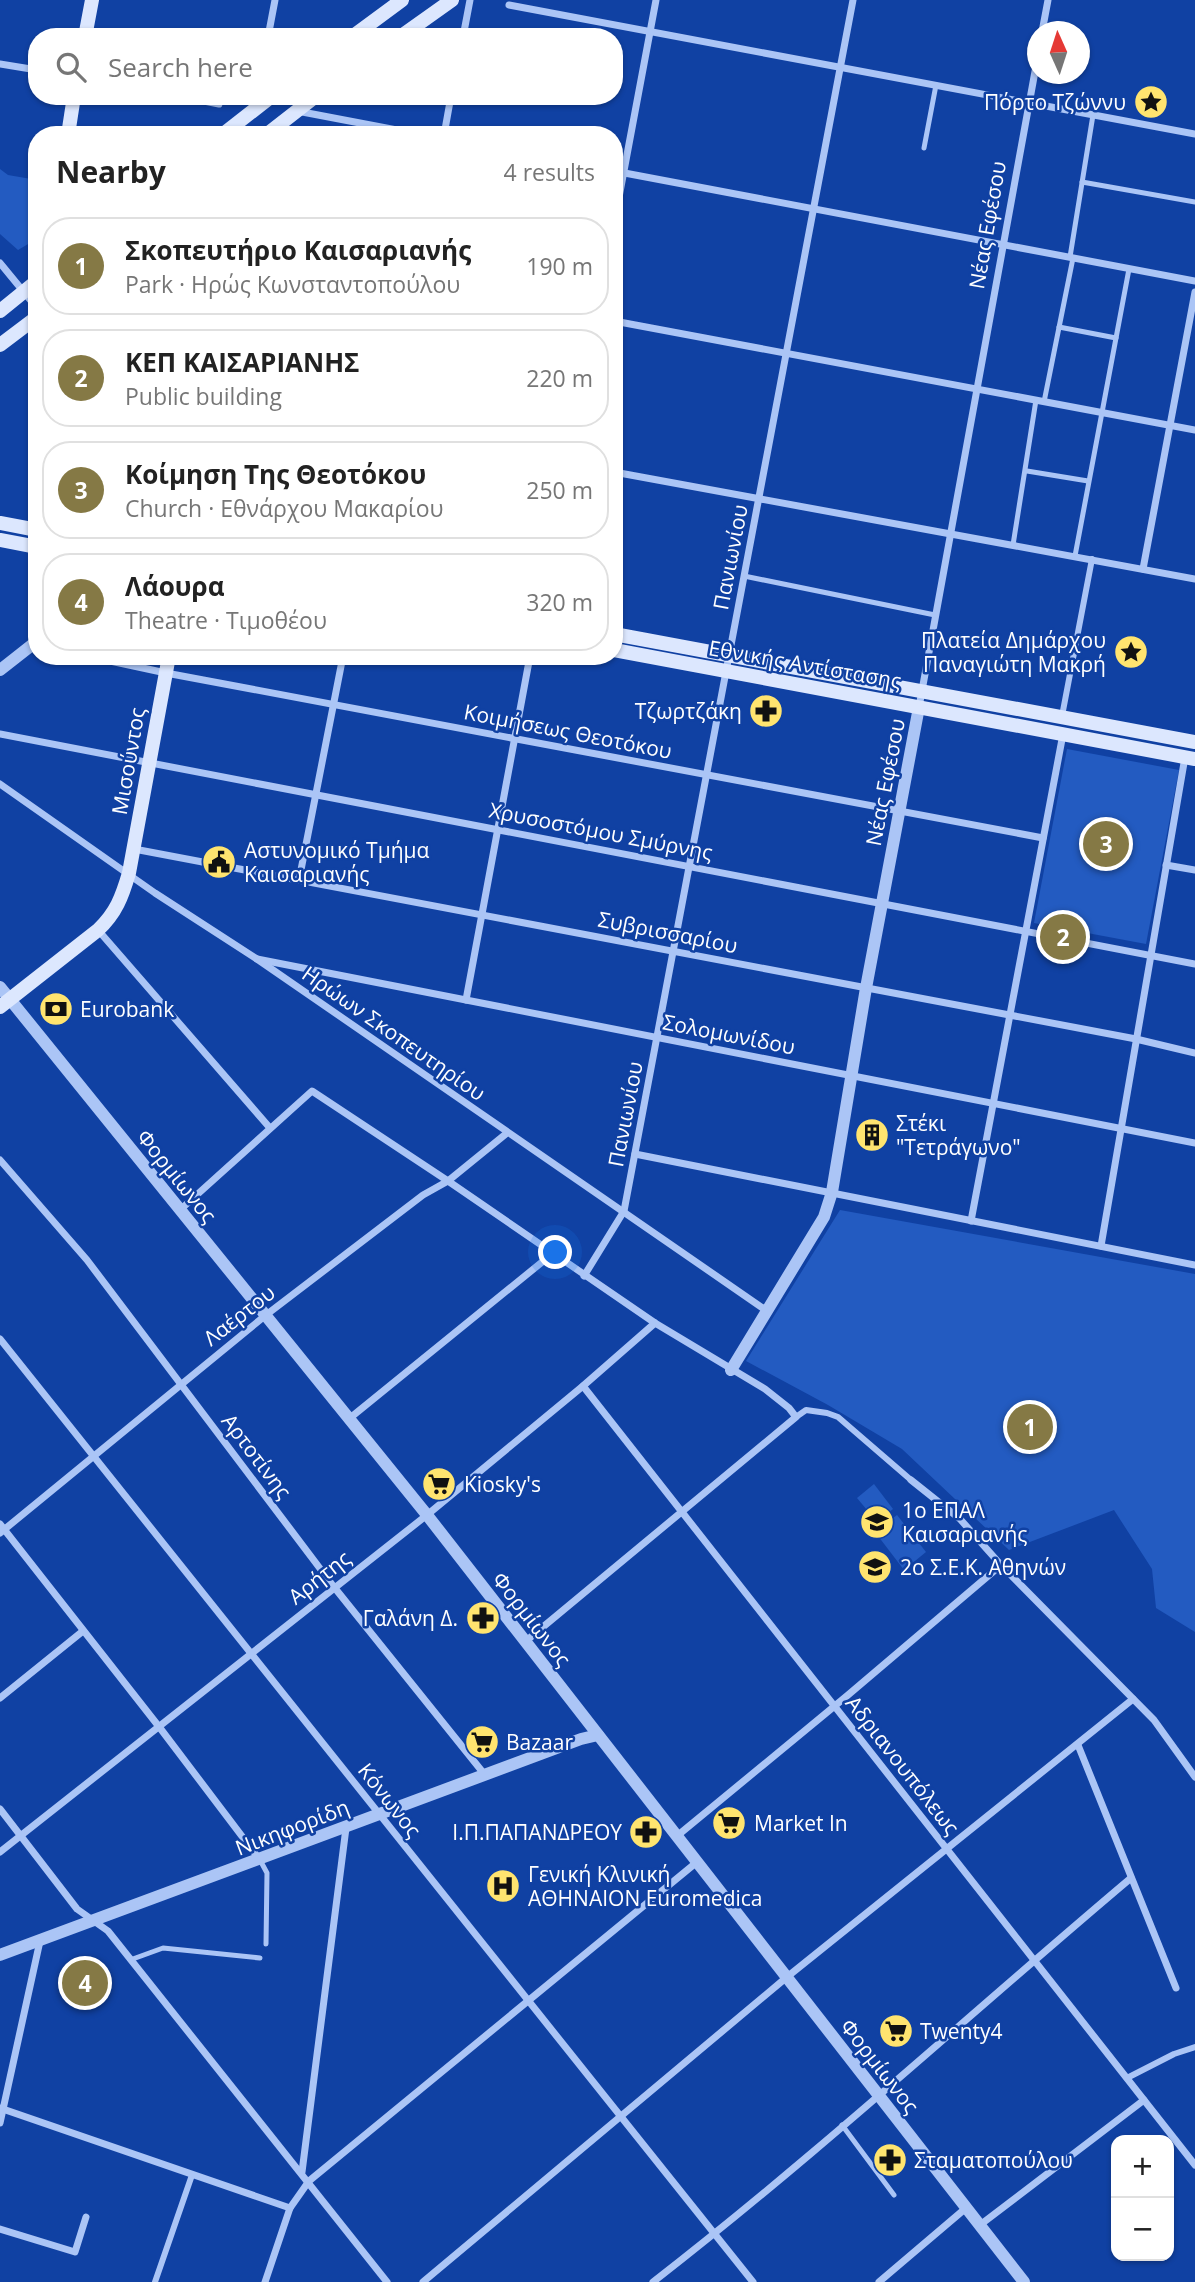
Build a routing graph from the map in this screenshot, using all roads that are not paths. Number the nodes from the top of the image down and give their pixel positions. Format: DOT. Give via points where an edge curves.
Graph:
graph roads {
  1 [pos="92,0"];
  2 [pos="275,0"];
  3 [pos="402,0"];
  4 [pos="452,0"];
  5 [pos="470,0"];
  6 [pos="656,0"];
  7 [pos="853,0"];
  8 [pos="1048,0"];
  9 [pos="509,5"];
  10 [pos="1044,21"];
  11 [pos="87,28"];
  12 [pos="270,28"];
  13 [pos="364,28"];
  14 [pos="413,28"];
  15 [pos="465,28"];
  16 [pos="650,30"];
  17 [pos="0,64"];
  18 [pos="841,67"];
  19 [pos="28,69"];
  20 [pos="1032,84"];
  21 [pos="936,85"];
  22 [pos="1029,102"];
  23 [pos="73,105"];
  24 [pos="253,105"];
  25 [pos="304,105"];
  26 [pos="449,105"];
  27 [pos="296,111"];
  28 [pos="1093,115"];
  29 [pos="69,126"];
  30 [pos="231,126"];
  31 [pos="277,126"];
  32 [pos="375,126"];
  33 [pos="446,126"];
  34 [pos="1195,134"];
  35 [pos="923,148"];
  36 [pos="624,173"];
  37 [pos="623,178"];
  38 [pos="1082,182"];
  39 [pos="1195,202"];
  40 [pos="814,209"];
  41 [pos="1003,245"];
  42 [pos="1071,258"];
  43 [pos="0,263"];
  44 [pos="1129,269"];
  45 [pos="1195,281"];
  46 [pos="28,289"];
  47 [pos="24,292"];
  48 [pos="1195,292"];
  49 [pos="28,297"];
  50 [pos="0,311"];
  51 [pos="623,323"];
  52 [pos="28,324"];
  53 [pos="1059,327"];
  54 [pos="1116,338"];
  55 [pos="0,345"];
  56 [pos="786,353"];
  57 [pos="976,389"];
  58 [pos="1040,401"];
  59 [pos="1101,412"];
  60 [pos="1170,425"];
  61 [pos="1195,430"];
  62 [pos="1027,471"];
  63 [pos="623,474"];
  64 [pos="1088,481"];
  65 [pos="759,498"];
  66 [pos="0,523"];
  67 [pos="28,528"];
  68 [pos="950,534"];
  69 [pos="0,540"];
  70 [pos="28,545"];
  71 [pos="1013,545"];
  72 [pos="1075,556"];
  73 [pos="1092,559"];
  74 [pos="1143,569"];
  75 [pos="744,576"];
  76 [pos="1195,579"];
  77 [pos="935,615"];
  78 [pos="623,636"];
  79 [pos="28,649"];
  80 [pos="623,652"];
  81 [pos="729,656"];
  82 [pos="129,665"];
  83 [pos="167,665"];
  84 [pos="341,665"];
  85 [pos="528,665"];
  86 [pos="0,670"];
  87 [pos="726,671"];
  88 [pos="166,673"];
  89 [pos="922,692"];
  90 [pos="334,705"];
  91 [pos="919,707"];
  92 [pos="1062,717"];
  93 [pos="0,734"];
  94 [pos="1063,734"];
  95 [pos="514,739"];
  96 [pos="1195,742"];
  97 [pos="1190,758"];
  98 [pos="149,764"];
  99 [pos="707,775"];
  100 [pos="0,784"];
  101 [pos="317,796"];
  102 [pos="900,812"];
  103 [pos="498,830"];
  104 [pos="1043,838"];
  105 [pos="134,849"];
  106 [pos="1166,865"];
  107 [pos="690,866"];
  108 [pos="1195,870"];
  109 [pos="129,873"];
  110 [pos="299,880"];
  111 [pos="882,902"];
  112 [pos="483,915"];
  113 [pos="1026,929"];
  114 [pos="98,930"];
  115 [pos="673,951"];
  116 [pos="1151,954"];
  117 [pos="257,959"];
  118 [pos="1195,964"];
  119 [pos="866,988"];
  120 [pos="3,998"];
  121 [pos="466,1000"];
  122 [pos="1010,1015"];
  123 [pos="657,1037"];
  124 [pos="1136,1039"];
  125 [pos="1195,1053"];
  126 [pos="852,1076"];
  127 [pos="993,1103"];
  128 [pos="270,1128"];
  129 [pos="1121,1129"];
  130 [pos="507,1133"];
  131 [pos="1195,1143"];
  132 [pos="635,1154"];
  133 [pos="0,1160"];
  134 [pos="448,1181"];
  135 [pos="832,1192"];
  136 [pos="180,1210"];
  137 [pos="624,1211"];
  138 [pos="971,1220"];
  139 [pos="1101,1247"];
  140 [pos="552,1254"];
  141 [pos="1195,1265"];
  142 [pos="584,1276"];
  143 [pos="766,1311"];
  144 [pos="265,1315"];
  145 [pos="655,1323"];
  146 [pos="0,1339"];
  147 [pos="3,1350"];
  148 [pos="731,1370"];
  149 [pos="180,1384"];
  150 [pos="583,1386"];
  151 [pos="350,1418"];
  152 [pos="796,1418"];
  153 [pos="93,1455"];
  154 [pos="911,1480"];
  155 [pos="682,1511"];
  156 [pos="427,1515"];
  157 [pos="1,1529"];
  158 [pos="1001,1565"];
  159 [pos="334,1587"];
  160 [pos="83,1631"];
  161 [pos="526,1642"];
  162 [pos="251,1652"];
  163 [pos="0,1698"];
  164 [pos="1133,1699"];
  165 [pos="835,1706"];
  166 [pos="160,1728"];
  167 [pos="598,1735"];
  168 [pos="1078,1745"];
  169 [pos="485,1775"];
  170 [pos="1195,1777"];
  171 [pos="0,1809"];
  172 [pos="379,1814"];
  173 [pos="346,1828"];
  174 [pos="21,1835"];
  175 [pos="677,1836"];
  176 [pos="948,1850"];
  177 [pos="0,1852"];
  178 [pos="260,1860"];
  179 [pos="697,1862"];
  180 [pos="1131,1878"];
  181 [pos="93,1921"];
  182 [pos="40,1941"];
  183 [pos="266,1944"];
  184 [pos="0,1955"];
  185 [pos="260,1958"];
  186 [pos="130,1960"];
  187 [pos="1034,1960"];
  188 [pos="787,1978"];
  189 [pos="1176,1988"];
  190 [pos="529,2002"];
  191 [pos="1195,2047"];
  192 [pos="1127,2078"];
  193 [pos="879,2096"];
  194 [pos="1144,2100"];
  195 [pos="2,2109"];
  196 [pos="621,2116"];
  197 [pos="0,2123"];
  198 [pos="842,2125"];
  199 [pos="1195,2165"];
  200 [pos="302,2172"];
  201 [pos="192,2175"];
  202 [pos="309,2181"];
  203 [pos="894,2194"];
  204 [pos="290,2208"];
  205 [pos="966,2208"];
  206 [pos="86,2217"];
  207 [pos="979,2225"];
  208 [pos="0,2229"];
  209 [pos="715,2234"];
  210 [pos="379,2278"];
  211 [pos="155,2282"];
  212 [pos="265,2282"];
  213 [pos="387,2282"];
  214 [pos="423,2282"];
  215 [pos="653,2282"];
  216 [pos="753,2282"];
  217 [pos="879,2282"];
  218 [pos="1024,2282"];
  1 -- 11 [label="main road"];
  2 -- 12 [label="street"];
  3 -- 13 [label="main road"];
  4 -- 14 [label="main road"];
  5 -- 15 [label="street"];
  6 -- 16 [label="street"];
  7 -- 18 [label="street, Πανιωνίου"];
  8 -- 10 [label="street"];
  9 -- 16 [label="street"];
  16 -- 18 [label="street"];
  16 -- 36 [label="street"];
  17 -- 19 [label="street"];
  18 -- 21 [label="street"];
  18 -- 40 [label="street, Πανιωνίου"];
  20 -- 22 [label="street, Νέας Εφέσου"];
  21 -- 22 [label="street"];
  21 -- 35 [label="lane"];
  22 -- 28 [label="street"];
  22 -- 41 [label="street, Νέας Εφέσου"];
  23 -- 29 [label="main road"];
  24 -- 30 [label="main road"];
  25 -- 27 [label="main road"];
  26 -- 33 [label="street"];
  27 -- 31 [label="main road"];
  27 -- 32 [label="street"];
  28 -- 34 [label="street"];
  28 -- 38 [label="lane"];
  36 -- 37 [label="street"];
  36 -- 40 [label="street"];
  38 -- 39 [label="lane"];
  38 -- 42 [label="lane"];
  40 -- 41 [label="street"];
  40 -- 56 [label="street, Πανιωνίου"];
  41 -- 42 [label="street"];
  41 -- 57 [label="street, Νέας Εφέσου"];
  42 -- 44 [label="street"];
  42 -- 53 [label="lane"];
  43 -- 47 [label="street"];
  44 -- 45 [label="street"];
  44 -- 54 [label="lane"];
  46 -- 47 [label="main road"];
  47 -- 49 [label="street"];
  47 -- 50 [label="main road"];
  48 -- 60 [label="street"];
  51 -- 56 [label="street"];
  52 -- 55 [label="main road"];
  53 -- 54 [label="lane"];
  53 -- 58 [label="lane"];
  54 -- 59 [label="lane"];
  56 -- 57 [label="street"];
  56 -- 65 [label="street, Πανιωνίου"];
  57 -- 58 [label="street"];
  57 -- 68 [label="street, Νέας Εφέσου"];
  58 -- 59 [label="street"];
  58 -- 62 [label="lane"];
  59 -- 60 [label="street"];
  59 -- 64 [label="lane"];
  60 -- 61 [label="street"];
  60 -- 74 [label="street"];
  62 -- 64 [label="lane"];
  62 -- 71 [label="lane"];
  63 -- 65 [label="street"];
  64 -- 72 [label="lane"];
  65 -- 68 [label="street"];
  65 -- 75 [label="street, Πανιωνίου"];
  66 -- 67 [label="main road"];
  68 -- 71 [label="street"];
  68 -- 77 [label="street, Νέας Εφέσου"];
  69 -- 70 [label="main road"];
  71 -- 72 [label="street"];
  72 -- 73 [label="street"];
  73 -- 74 [label="street"];
  73 -- 92 [label="street"];
  74 -- 76 [label="street"];
  75 -- 77 [label="lane"];
  75 -- 81 [label="street, Πανιωνίου"];
  77 -- 89 [label="street, Νέας Εφέσου"];
  78 -- 81 [label="main road, Εθνικής Αντίστασης"];
  79 -- 86 [label="street"];
  80 -- 87 [label="main road, Εθνικής Αντίστασης"];
  81 -- 87 [label="street, Πανιωνίου"];
  81 -- 89 [label="main road, Εθνικής Αντίστασης"];
  82 -- 88 [label="street, Κοιμήσεως Θεοτόκου"];
  83 -- 88 [label="main road, Μισούντος"];
  84 -- 90 [label="street"];
  85 -- 95 [label="street"];
  87 -- 91 [label="main road, Εθνικής Αντίστασης"];
  87 -- 99 [label="street, Πανιωνίου"];
  88 -- 90 [label="street, Κοιμήσεως Θεοτόκου"];
  88 -- 98 [label="main road, Μισούντος"];
  89 -- 91 [label="street, Νέας Εφέσου"];
  89 -- 92 [label="main road, Εθνικής Αντίστασης"];
  90 -- 95 [label="street, Κοιμήσεως Θεοτόκου"];
  90 -- 101 [label="street"];
  91 -- 94 [label="main road, Εθνικής Αντίστασης"];
  91 -- 102 [label="street, Νέας Εφέσου"];
  92 -- 96 [label="main road, Εθνικής Αντίστασης"];
  93 -- 98 [label="street, Χρυσοστόμου Σμύρνης"];
  94 -- 97 [label="main road, Εθνικής Αντίστασης"];
  94 -- 104 [label="street"];
  95 -- 99 [label="street, Κοιμήσεως Θεοτόκου"];
  95 -- 103 [label="street"];
  97 -- 106 [label="street"];
  98 -- 101 [label="street, Χρυσοστόμου Σμύρνης"];
  98 -- 105 [label="main road, Μισούντος"];
  99 -- 102 [label="street, Κοιμήσεως Θεοτόκου"];
  99 -- 107 [label="street, Πανιωνίου"];
  100 -- 109 [label="street, Ηρώων Σκοπευτηρίου"];
  101 -- 103 [label="street, Χρυσοστόμου Σμύρνης"];
  101 -- 110 [label="street"];
  102 -- 104 [label="street, Κοιμήσεως Θεοτόκου"];
  102 -- 111 [label="street, Νέας Εφέσου"];
  103 -- 107 [label="street, Χρυσοστόμου Σμύρνης"];
  103 -- 112 [label="street"];
  104 -- 113 [label="street"];
  105 -- 109 [label="main road, Μισούντος"];
  105 -- 110 [label="street, Συβρισσαρίου"];
  106 -- 108 [label="street"];
  106 -- 116 [label="street"];
  107 -- 111 [label="street, Χρυσοστόμου Σμύρνης"];
  107 -- 115 [label="street, Πανιωνίου"];
  109 -- 114 [label="main road, Μισούντος" via="113,916"];
  109 -- 117 [label="street, Ηρώων Σκοπευτηρίου"];
  110 -- 112 [label="street, Συβρισσαρίου"];
  111 -- 113 [label="street, Χρυσοστόμου Σμύρνης"];
  111 -- 119 [label="street, Νέας Εφέσου"];
  112 -- 115 [label="street, Συβρισσαρίου"];
  112 -- 121 [label="street"];
  113 -- 116 [label="street, Χρυσοστόμου Σμύρνης"];
  113 -- 122 [label="street"];
  114 -- 120 [label="main road, Μισούντος"];
  114 -- 128 [label="street"];
  115 -- 119 [label="street, Συβρισσαρίου"];
  115 -- 123 [label="street, Πανιωνίου"];
  116 -- 118 [label="street, Χρυσοστόμου Σμύρνης"];
  116 -- 124 [label="street"];
  117 -- 121 [label="street, Σολομωνίδου"];
  117 -- 130 [label="street, Ηρώων Σκοπευτηρίου"];
  119 -- 122 [label="street, Συβρισσαρίου"];
  119 -- 126 [label="street, Νέας Εφέσου"];
  120 -- 136 [label="street, Φορμίωνος"];
  121 -- 123 [label="street, Σολομωνίδου"];
  122 -- 124 [label="street, Συβρισσαρίου"];
  122 -- 127 [label="street"];
  123 -- 126 [label="street, Σολομωνίδου"];
  123 -- 132 [label="street, Πανιωνίου"];
  124 -- 125 [label="street, Συβρισσαρίου"];
  124 -- 129 [label="street"];
  126 -- 127 [label="street, Σολομωνίδου"];
  126 -- 135 [label="street, Νέας Εφέσου"];
  127 -- 129 [label="street, Σολομωνίδου"];
  127 -- 138 [label="street"];
  128 -- 134 [label="street" via="312,1091"];
  128 -- 136 [label="street"];
  129 -- 131 [label="street, Σολομωνίδου"];
  129 -- 139 [label="street"];
  130 -- 134 [label="street, Λαέρτου"];
  130 -- 137 [label="street, Ηρώων Σκοπευτηρίου"];
  132 -- 135 [label="street"];
  132 -- 137 [label="street, Πανιωνίου"];
  133 -- 149 [label="street, Αρτοτίνης" via="87,1260"];
  134 -- 140 [label="street"];
  134 -- 144 [label="street, Λαέρτου"];
  135 -- 138 [label="street"];
  135 -- 143 [label="street, Νέας Εφέσου" via="824,1217"];
  136 -- 144 [label="street, Φορμίωνος"];
  137 -- 142 [label="street, Πανιωνίου"];
  137 -- 143 [label="street, Ηρώων Σκοπευτηρίου"];
  138 -- 139 [label="street"];
  139 -- 141 [label="street"];
  140 -- 142 [label="street"];
  140 -- 151 [label="street"];
  142 -- 145 [label="street"];
  143 -- 148 [label="street, Νέας Εφέσου"];
  144 -- 149 [label="street, Λαέρτου"];
  144 -- 151 [label="street, Φορμίωνος"];
  145 -- 148 [label="street"];
  145 -- 150 [label="street, Αρήτης"];
  146 -- 147 [label="street, Κόνωνος"];
  147 -- 153 [label="street, Κόνωνος"];
  148 -- 152 [label="street" via="765,1389"];
  149 -- 153 [label="street, Λαέρτου"];
  149 -- 159 [label="street, Αρτοτίνης"];
  150 -- 155 [label="street, Αδριανουπόλεως"];
  150 -- 156 [label="street, Αρήτης"];
  151 -- 156 [label="street, Φορμίωνος"];
  152 -- 154 [label="street" via="806,1410 838,1417"];
  152 -- 155 [label="street"];
  153 -- 157 [label="street, Λαέρτου"];
  153 -- 162 [label="street, Κόνωνος"];
  154 -- 158 [label="street" via="960,1519"];
  155 -- 161 [label="street"];
  155 -- 165 [label="street, Αδριανουπόλεως"];
  156 -- 159 [label="street, Αρήτης"];
  156 -- 161 [label="street, Φορμίωνος"];
  157 -- 160 [label="street"];
  158 -- 164 [label="street"];
  158 -- 165 [label="street"];
  159 -- 162 [label="street, Αρήτης"];
  159 -- 169 [label="street, Αρτοτίνης"];
  160 -- 163 [label="street"];
  160 -- 166 [label="street"];
  161 -- 167 [label="street, Φορμίωνος"];
  162 -- 166 [label="street, Αρήτης"];
  162 -- 172 [label="street, Κόνωνος"];
  164 -- 168 [label="street"];
  164 -- 170 [label="street"];
  165 -- 175 [label="street"];
  165 -- 176 [label="street, Αδριανουπόλεως"];
  166 -- 174 [label="street, Αρήτης"];
  166 -- 178 [label="street"];
  167 -- 169 [label="street, Νικηφορίδη"];
  167 -- 175 [label="street, Φορμίωνος"];
  168 -- 176 [label="street"];
  168 -- 180 [label="street"];
  169 -- 172 [label="street, Νικηφορίδη"];
  171 -- 174 [label="street"];
  172 -- 173 [label="street, Νικηφορίδη"];
  172 -- 190 [label="street, Κόνωνος"];
  173 -- 178 [label="street, Νικηφορίδη"];
  173 -- 200 [label="street"];
  174 -- 177 [label="street, Αρήτης"];
  174 -- 181 [label="street" via="77,1909"];
  175 -- 179 [label="street, Φορμίωνος"];
  176 -- 187 [label="street, Αδριανουπόλεως"];
  176 -- 188 [label="street"];
  178 -- 181 [label="street, Νικηφορίδη"];
  178 -- 183 [label="lane" via="267,1873"];
  179 -- 188 [label="street, Φορμίωνος"];
  179 -- 190 [label="street"];
  180 -- 187 [label="street"];
  180 -- 189 [label="street"];
  181 -- 182 [label="street, Νικηφορίδη"];
  181 -- 186 [label="street" via="108,1931"];
  182 -- 184 [label="street, Νικηφορίδη"];
  182 -- 195 [label="street"];
  185 -- 186 [label="lane" via="163,1948"];
  186 -- 200 [label="street"];
  187 -- 192 [label="street, Αδριανουπόλεως"];
  187 -- 193 [label="street"];
  188 -- 193 [label="street, Φορμίωνος"];
  188 -- 196 [label="street"];
  190 -- 196 [label="street, Κόνωνος"];
  190 -- 202 [label="street"];
  191 -- 192 [label="street"];
  192 -- 194 [label="street, Αδριανουπόλεως"];
  193 -- 198 [label="street"];
  193 -- 205 [label="street, Φορμίωνος"];
  194 -- 199 [label="street, Αδριανουπόλεως"];
  194 -- 207 [label="street"];
  195 -- 197 [label="street"];
  195 -- 201 [label="street"];
  196 -- 209 [label="street, Κόνωνος"];
  196 -- 214 [label="street"];
  198 -- 203 [label="lane"];
  198 -- 209 [label="street"];
  200 -- 202 [label="street"];
  201 -- 204 [label="street"];
  201 -- 211 [label="street"];
  202 -- 204 [label="street"];
  202 -- 210 [label="street"];
  204 -- 212 [label="street"];
  205 -- 207 [label="street, Φορμίωνος"];
  205 -- 217 [label="street"];
  206 -- 208 [label="street" via="75,2252"];
  207 -- 218 [label="street, Φορμίωνος"];
  209 -- 215 [label="street"];
  209 -- 216 [label="street, Κόνωνος"];
  210 -- 213 [label="street"];
}
